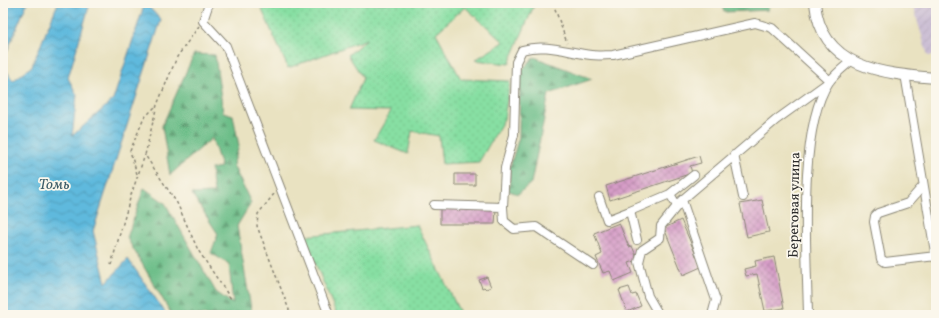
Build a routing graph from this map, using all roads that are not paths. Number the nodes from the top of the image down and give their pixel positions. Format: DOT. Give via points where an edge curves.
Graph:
graph roads {
  1 [pos="208,3"];
  2 [pos="815,3"];
  3 [pos="851,61"];
  4 [pos="905,74"];
  5 [pos="936,78"];
  6 [pos="830,81"];
  7 [pos="734,155"];
  8 [pos="694,176"];
  9 [pos="923,186"];
  10 [pos="670,194"];
  11 [pos="599,197"];
  12 [pos="743,197"];
  13 [pos="680,203"];
  14 [pos="434,205"];
  15 [pos="503,206"];
  16 [pos="630,211"];
  17 [pos="637,240"];
  18 [pos="936,257"];
  19 [pos="593,265"];
  20 [pos="329,315"];
  21 [pos="659,315"];
  22 [pos="712,315"];
  23 [pos="808,315"];
  1 -- 20 [label="street" via="203,21 226,46"];
  2 -- 3 [label="main road" via="818,21 828,41 840,55"];
  3 -- 4 [label="main road" via="869,68"];
  3 -- 6 [label="street, Береговая улица"];
  4 -- 5 [label="main road"];
  4 -- 9 [label="street"];
  6 -- 7 [label="street" via="776,120"];
  6 -- 15 [label="street" via="772,28 756,23 613,55 592,55 535,46 522,50 516,62 514,135 505,168"];
  6 -- 23 [label="street, Береговая улица" via="818,105 808,152"];
  7 -- 12 [label="street"];
  7 -- 13 [label="street"];
  8 -- 10 [label="street"];
  9 -- 18 [label="street"];
  9 -- 18 [label="street" via="908,203 878,213 874,216 874,222 881,259 885,262"];
  10 -- 13 [label="street"];
  10 -- 16 [label="street"];
  11 -- 16 [label="street" via="607,220"];
  13 -- 21 [label="street" via="660,226 660,238 642,250 639,262 648,296"];
  13 -- 22 [label="street" via="716,300"];
  14 -- 15 [label="street"];
  15 -- 19 [label="street" via="504,221 514,229 536,227"];
  16 -- 17 [label="street"];
}
